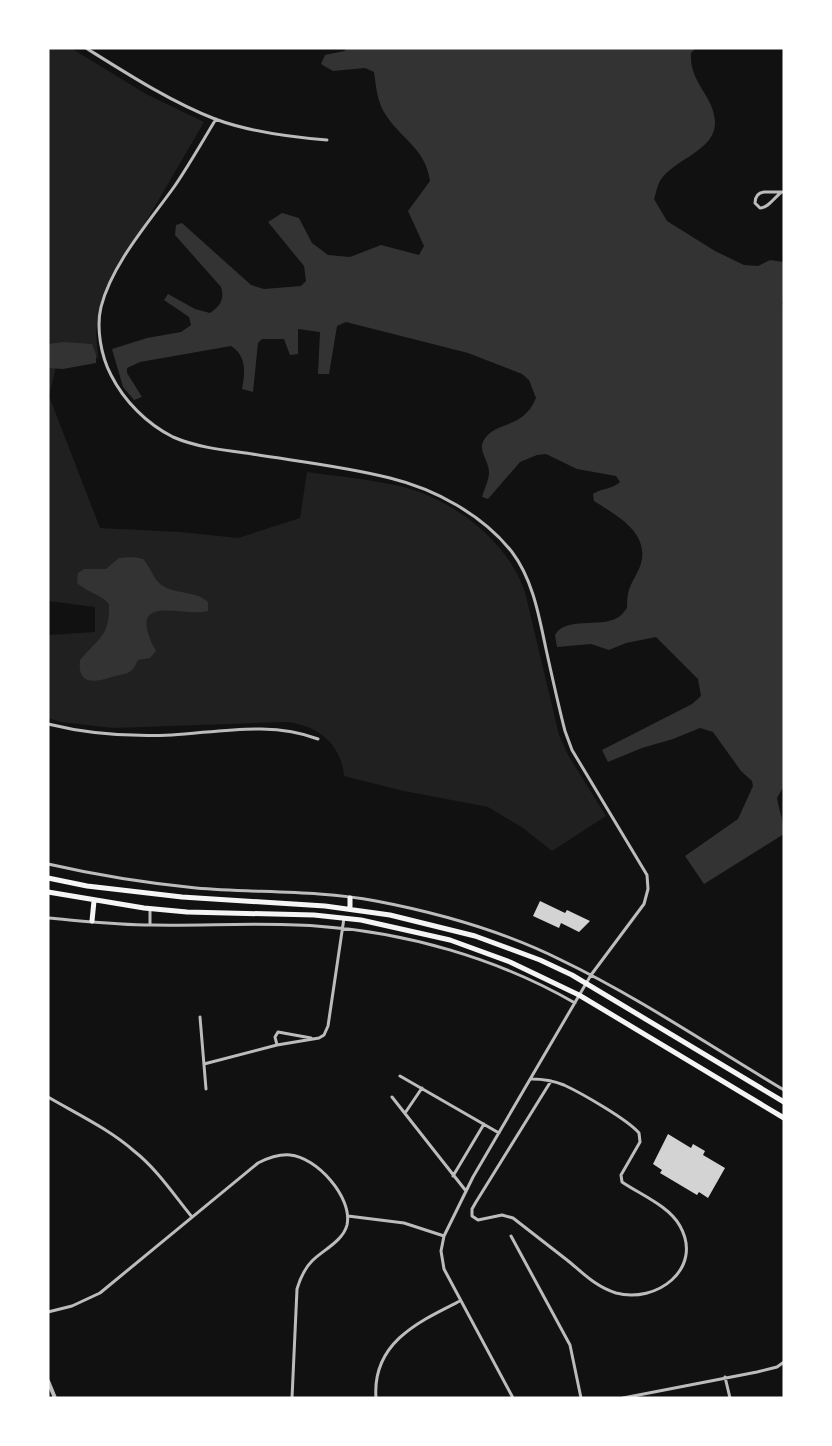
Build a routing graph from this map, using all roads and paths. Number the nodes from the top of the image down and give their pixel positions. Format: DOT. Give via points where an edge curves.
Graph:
graph roads {
  1 [pos="86,48"];
  2 [pos="216,119"];
  3 [pos="327,140"];
  4 [pos="783,191"];
  5 [pos="48,724"];
  6 [pos="318,739"];
  7 [pos="48,864"];
  8 [pos="48,878"];
  9 [pos="48,892"];
  10 [pos="350,898"];
  11 [pos="94,901"];
  12 [pos="350,908"];
  13 [pos="150,909"];
  14 [pos="48,918"];
  15 [pos="344,918"];
  16 [pos="92,921"];
  17 [pos="150,925"];
  18 [pos="342,928"];
  19 [pos="591,975"];
  20 [pos="586,983"];
  21 [pos="579,995"];
  22 [pos="575,1003"];
  23 [pos="200,1017"];
  24 [pos="316,1039"];
  25 [pos="277,1045"];
  26 [pos="204,1064"];
  27 [pos="400,1076"];
  28 [pos="532,1079"];
  29 [pos="551,1081"];
  30 [pos="770,1082"];
  31 [pos="422,1088"];
  32 [pos="206,1089"];
  33 [pos="784,1090"];
  34 [pos="764,1091"];
  35 [pos="48,1097"];
  36 [pos="392,1097"];
  37 [pos="784,1102"];
  38 [pos="757,1103"];
  39 [pos="405,1113"];
  40 [pos="784,1118"];
  41 [pos="484,1124"];
  42 [pos="499,1133"];
  43 [pos="453,1176"];
  44 [pos="466,1191"];
  45 [pos="348,1216"];
  46 [pos="192,1217"];
  47 [pos="444,1236"];
  48 [pos="511,1236"];
  49 [pos="459,1301"];
  50 [pos="48,1312"];
  51 [pos="784,1362"];
  52 [pos="725,1377"];
  53 [pos="48,1381"];
  54 [pos="55,1398"];
  55 [pos="292,1398"];
  56 [pos="376,1398"];
  57 [pos="513,1398"];
  58 [pos="580,1398"];
  59 [pos="623,1398"];
  60 [pos="730,1398"];
  1 -- 2 [label="street"];
  2 -- 3 [label="street" via="298,139"];
  2 -- 19 [label="street" via="109,287 101,306 99,329 108,371 132,406 172,436 198,445 340,467 410,484 478,519 511,552 536,602 564,731 643,867 649,884 644,904"];
  4 -- 4 [label="street" via="765,208 755,203 762,192"];
  5 -- 6 [label="street" via="140,735 281,730"];
  7 -- 10 [label="street" via="196,888"];
  8 -- 12 [label="main road" via="182,897"];
  9 -- 11 [label="main road"];
  10 -- 12 [label="main road"];
  10 -- 19 [label="street" via="454,919 533,947"];
  11 -- 13 [label="main road"];
  11 -- 16 [label="main road"];
  12 -- 20 [label="main road" via="475,936 540,960"];
  13 -- 15 [label="main road"];
  13 -- 17 [label="street"];
  14 -- 16 [label="street"];
  15 -- 18 [label="street"];
  15 -- 21 [label="main road" via="450,940 510,962"];
  16 -- 17 [label="street"];
  17 -- 18 [label="street"];
  18 -- 22 [label="street" via="454,952 517,974"];
  18 -- 24 [label="street" via="327,1031"];
  19 -- 20 [label="street"];
  19 -- 30 [label="street"];
  20 -- 21 [label="street"];
  20 -- 34 [label="main road"];
  21 -- 22 [label="street"];
  21 -- 38 [label="main road"];
  22 -- 28 [label="street"];
  23 -- 26 [label="street"];
  24 -- 25 [label="street"];
  24 -- 25 [label="street" via="278,1032"];
  25 -- 26 [label="street"];
  26 -- 32 [label="street"];
  27 -- 31 [label="street"];
  28 -- 29 [label="street"];
  28 -- 42 [label="street"];
  29 -- 29 [label="street" via="476,1202 472,1216 478,1220 502,1215 513,1218 592,1281 614,1292 643,1294 666,1285 683,1266 686,1244 671,1215 620,1179 640,1142 639,1133 610,1112"];
  30 -- 33 [label="street"];
  30 -- 34 [label="street"];
  31 -- 39 [label="street"];
  31 -- 41 [label="street"];
  34 -- 37 [label="main road"];
  34 -- 38 [label="main road"];
  35 -- 46 [label="street" via="135,1151"];
  36 -- 39 [label="street"];
  38 -- 40 [label="main road"];
  39 -- 43 [label="street"];
  41 -- 42 [label="street"];
  41 -- 43 [label="street"];
  42 -- 44 [label="street"];
  43 -- 44 [label="street"];
  44 -- 47 [label="street"];
  45 -- 46 [label="street" via="331,1180 313,1164 288,1155 258,1163"];
  45 -- 47 [label="street" via="404,1222"];
  45 -- 55 [label="street" via="341,1236 312,1261 297,1289"];
  46 -- 50 [label="street" via="100,1293"];
  47 -- 49 [label="street" via="444,1269"];
  48 -- 58 [label="street" via="570,1345"];
  49 -- 56 [label="street" via="398,1337 381,1364"];
  49 -- 57 [label="street"];
  51 -- 52 [label="street" via="769,1370"];
  52 -- 59 [label="street"];
  52 -- 60 [label="street"];
  53 -- 54 [label="street"];
}
